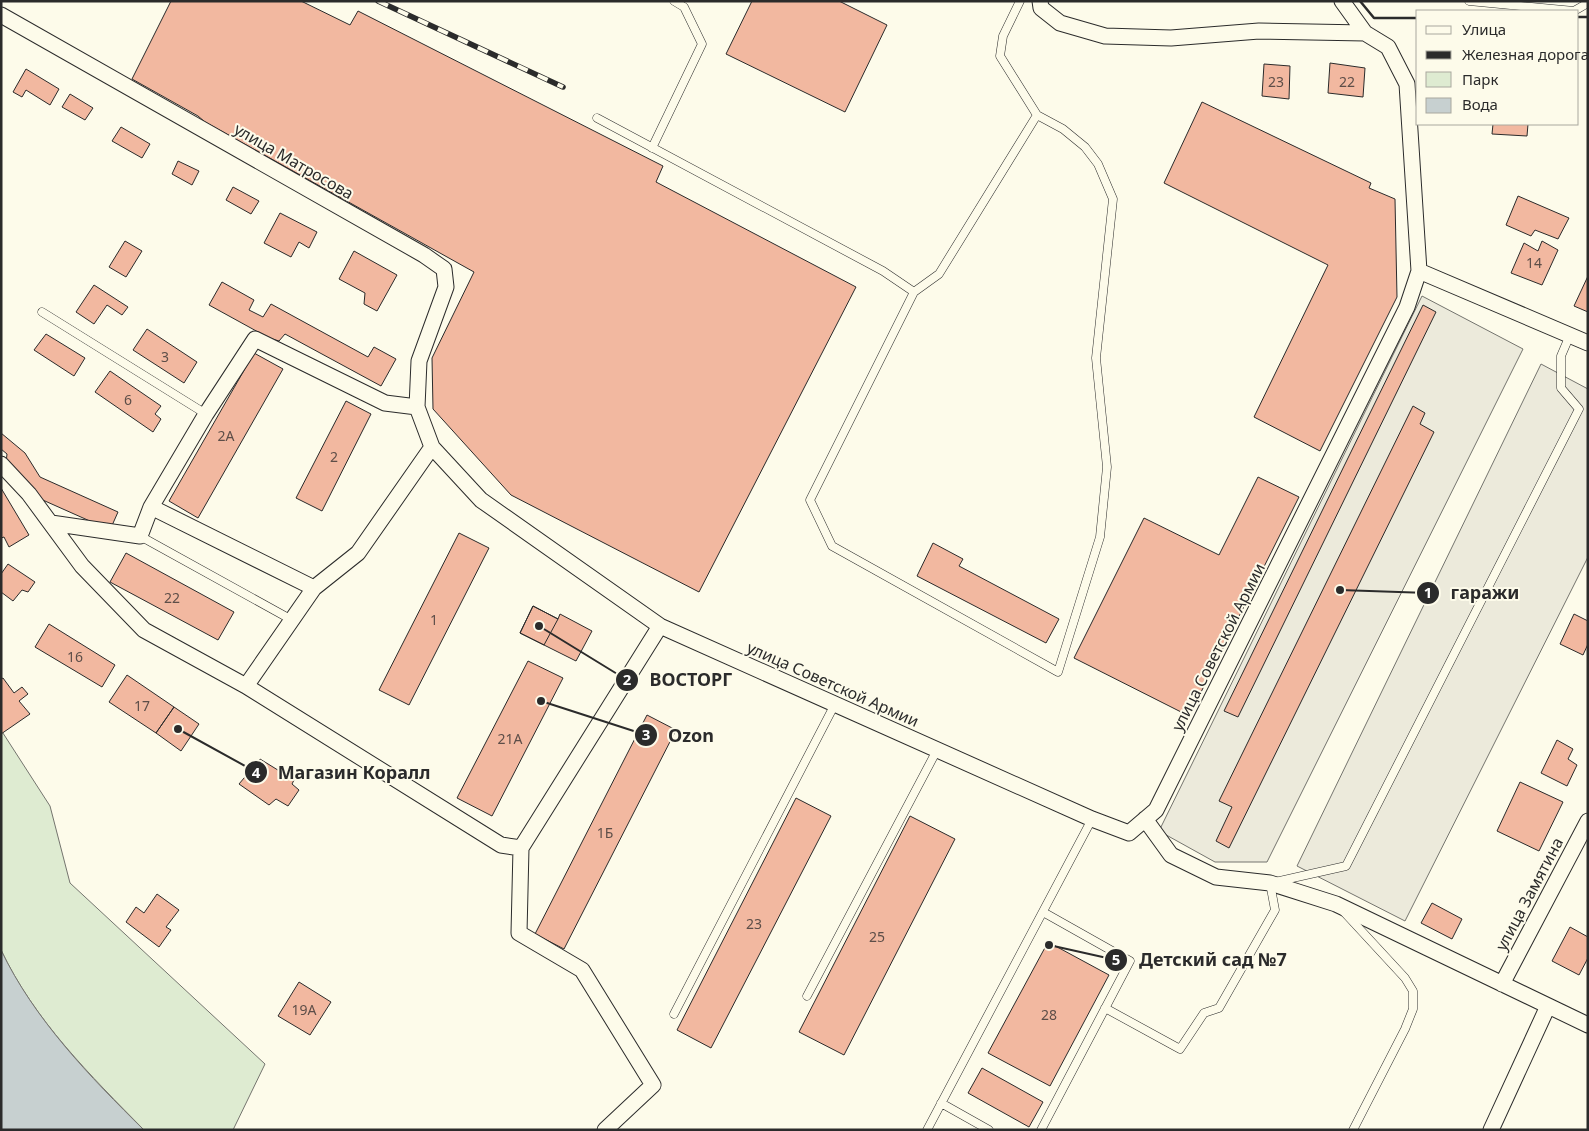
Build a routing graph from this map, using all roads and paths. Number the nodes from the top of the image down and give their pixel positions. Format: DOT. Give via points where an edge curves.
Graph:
graph roads {
  1 [pos="674,1"];
  2 [pos="1020,1"];
  3 [pos="1040,1"];
  4 [pos="1342,1"];
  5 [pos="1469,1"];
  6 [pos="1588,3"];
  7 [pos="1564,10"];
  8 [pos="1576,10"];
  9 [pos="1,15"];
  10 [pos="1365,33"];
  11 [pos="1037,115"];
  12 [pos="597,118"];
  13 [pos="652,148"];
  14 [pos="1419,271"];
  15 [pos="914,292"];
  16 [pos="42,312"];
  17 [pos="1570,335"];
  18 [pos="1588,343"];
  19 [pos="417,407"];
  20 [pos="206,414"];
  21 [pos="432,447"];
  22 [pos="1,464"];
  23 [pos="151,507"];
  24 [pos="51,523"];
  25 [pos="140,536"];
  26 [pos="314,588"];
  27 [pos="292,620"];
  28 [pos="660,626"];
  29 [pos="246,686"];
  30 [pos="835,704"];
  31 [pos="937,750"];
  32 [pos="1092,819"];
  33 [pos="1145,819"];
  34 [pos="1588,821"];
  35 [pos="521,848"];
  36 [pos="1270,883"];
  37 [pos="1336,904"];
  38 [pos="1042,912"];
  39 [pos="1502,984"];
  40 [pos="807,996"];
  41 [pos="1548,1006"];
  42 [pos="1105,1008"];
  43 [pos="674,1014"];
  44 [pos="1588,1025"];
  45 [pos="941,1104"];
  46 [pos="605,1130"];
  47 [pos="927,1130"];
  48 [pos="988,1130"];
  49 [pos="1041,1130"];
  50 [pos="1353,1130"];
  51 [pos="1491,1130"];
  1 -- 13 [label="lane" via="684,7 702,44"];
  2 -- 11 [label="lane" via="1003,36 1000,56"];
  3 -- 10 [label="street" via="1041,8 1060,23 1105,36 1171,38 1259,31"];
  4 -- 10 [label="street, улица Советской Армии"];
  5 -- 7 [label="lane"];
  6 -- 8 [label="lane"];
  9 -- 19 [label="street, улица Матросова" via="416,250 444,269 446,287 419,361"];
  10 -- 14 [label="street, улица Советской Армии" via="1388,47 1407,84"];
  11 -- 15 [label="lane" via="939,274"];
  11 -- 15 [label="lane" via="1085,147 1098,164 1112,199 1096,358 1107,467 1100,538 1058,672 832,546 810,500"];
  12 -- 13 [label="lane"];
  13 -- 15 [label="lane" via="883,271"];
  14 -- 17 [label="street"];
  14 -- 33 [label="street, улица Советской Армии" via="1407,307 1156,810"];
  16 -- 20 [label="lane"];
  17 -- 18 [label="street"];
  17 -- 36 [label="lane" via="1561,356 1561,388 1579,409 1346,866"];
  19 -- 20 [label="street" via="385,403 255,339"];
  19 -- 21 [label="street, улица Советской Армии"];
  20 -- 23 [label="street"];
  21 -- 26 [label="street" via="358,553"];
  21 -- 28 [label="street, улица Советской Армии" via="481,500"];
  22 -- 24 [label="street"];
  23 -- 25 [label="street"];
  23 -- 26 [label="street"];
  24 -- 25 [label="street"];
  24 -- 29 [label="street" via="82,566 144,630"];
  25 -- 27 [label="lane"];
  26 -- 27 [label="street"];
  27 -- 29 [label="street"];
  28 -- 30 [label="street, улица Советской Армии"];
  28 -- 35 [label="street"];
  29 -- 35 [label="street" via="501,845"];
  30 -- 31 [label="street, улица Советской Армии"];
  30 -- 43 [label="lane"];
  31 -- 32 [label="street, улица Советской Армии"];
  31 -- 40 [label="lane"];
  32 -- 33 [label="street, улица Советской Армии" via="1129,832"];
  32 -- 38 [label="lane"];
  33 -- 36 [label="street" via="1171,855 1216,877"];
  34 -- 39 [label="street, улица Замятина"];
  35 -- 46 [label="street" via="519,933 582,970 654,1085"];
  36 -- 37 [label="street"];
  36 -- 42 [label="lane" via="1275,910 1220,1008 1204,1013 1180,1049"];
  37 -- 39 [label="street"];
  37 -- 50 [label="lane" via="1405,978 1413,991 1413,1009 1405,1029"];
  38 -- 42 [label="lane" via="1130,960"];
  38 -- 45 [label="lane"];
  39 -- 41 [label="street"];
  41 -- 44 [label="street"];
  41 -- 51 [label="street"];
  42 -- 49 [label="lane"];
  45 -- 47 [label="lane"];
  45 -- 48 [label="lane"];
}
